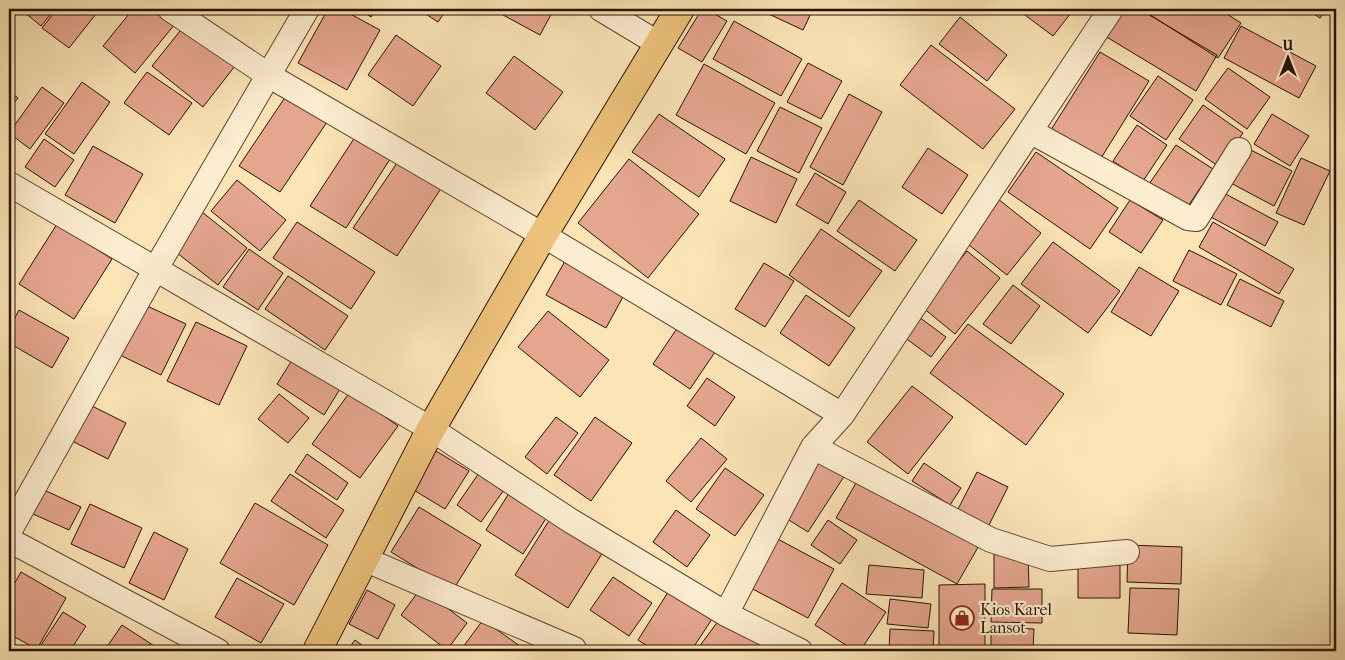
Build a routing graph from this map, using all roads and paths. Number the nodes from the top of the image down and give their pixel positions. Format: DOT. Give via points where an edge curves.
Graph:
graph roads {
  1 [pos="170,9"];
  2 [pos="306,9"];
  3 [pos="601,9"];
  4 [pos="680,9"];
  5 [pos="1111,9"];
  6 [pos="659,44"];
  7 [pos="268,75"];
  8 [pos="1030,131"];
  9 [pos="1239,150"];
  10 [pos="9,184"];
  11 [pos="543,235"];
  12 [pos="155,270"];
  13 [pos="842,416"];
  14 [pos="431,429"];
  15 [pos="813,447"];
  16 [pos="9,532"];
  17 [pos="9,540"];
  18 [pos="1127,552"];
  19 [pos="364,559"];
  20 [pos="726,614"];
  21 [pos="574,649"];
  22 [pos="218,651"];
  23 [pos="317,651"];
  24 [pos="800,651"];
  1 -- 7 [label="street"];
  2 -- 7 [label="street"];
  3 -- 6 [label="street"];
  4 -- 6 [label="highway"];
  5 -- 8 [label="street"];
  6 -- 11 [label="highway"];
  7 -- 11 [label="street"];
  7 -- 12 [label="street"];
  8 -- 9 [label="street" via="1188,218 1196,219"];
  8 -- 13 [label="street"];
  10 -- 12 [label="street"];
  11 -- 13 [label="street"];
  11 -- 14 [label="highway"];
  12 -- 14 [label="street"];
  12 -- 16 [label="street"];
  13 -- 15 [label="street"];
  14 -- 19 [label="highway"];
  14 -- 20 [label="street" via="571,521"];
  15 -- 18 [label="street" via="991,540 1050,559"];
  15 -- 20 [label="street"];
  17 -- 22 [label="street"];
  19 -- 21 [label="street"];
  19 -- 23 [label="highway"];
  20 -- 24 [label="street"];
}
